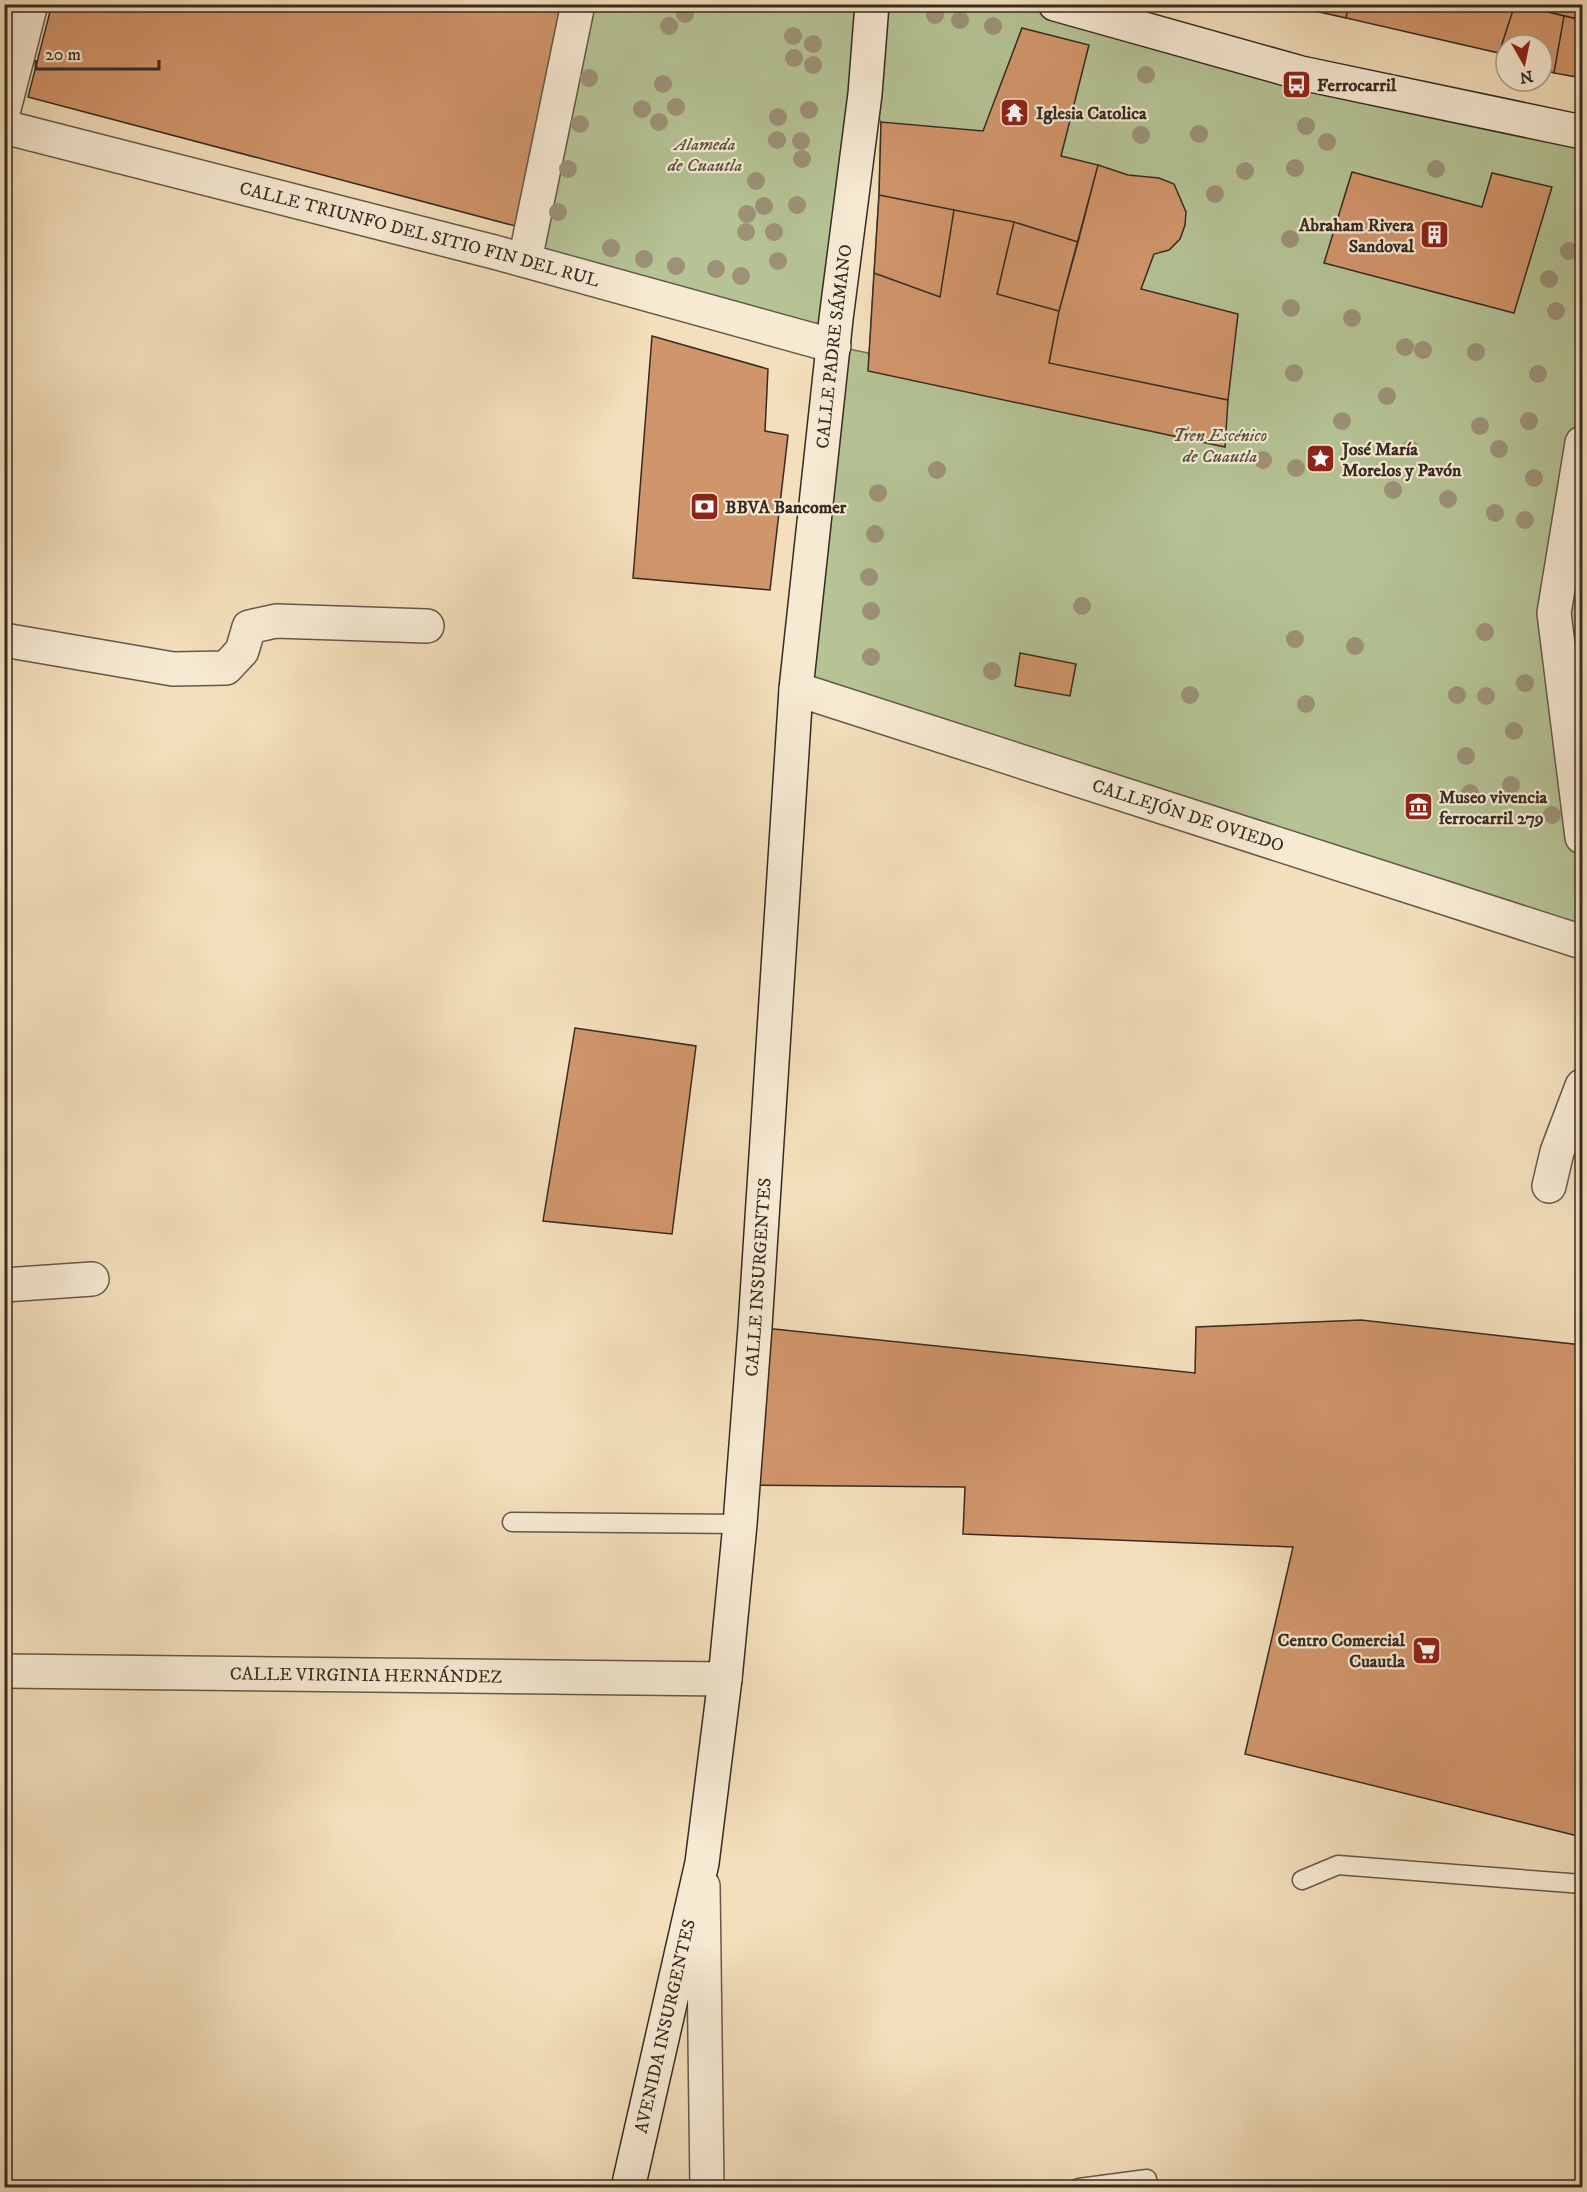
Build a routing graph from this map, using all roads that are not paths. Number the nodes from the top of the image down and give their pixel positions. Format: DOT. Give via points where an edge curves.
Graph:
graph roads {
  1 [pos="31,4"];
  2 [pos="578,4"];
  3 [pos="872,4"];
  4 [pos="1055,4"];
  5 [pos="4,109"];
  6 [pos="4,127"];
  7 [pos="1582,132"];
  8 [pos="525,260"];
  9 [pos="834,346"];
  10 [pos="1582,443"];
  11 [pos="1571,589"];
  12 [pos="427,626"];
  13 [pos="4,640"];
  14 [pos="796,689"];
  15 [pos="1575,727"];
  16 [pos="1582,837"];
  17 [pos="1582,942"];
  18 [pos="1582,1086"];
  19 [pos="1549,1186"];
  20 [pos="92,1279"];
  21 [pos="4,1285"];
  22 [pos="512,1522"];
  23 [pos="740,1524"];
  24 [pos="4,1671"];
  25 [pos="725,1679"];
  26 [pos="702,1863"];
  27 [pos="1302,1880"];
  28 [pos="1582,1884"];
  29 [pos="1147,2179"];
  30 [pos="628,2187"];
  31 [pos="707,2187"];
  32 [pos="1078,2187"];
  1 -- 5 [label="street"];
  2 -- 8 [label="street"];
  3 -- 9 [label="street, CALLE PADRE SÁMANO"];
  4 -- 7 [label="street" via="1301,73"];
  6 -- 8 [label="street, CALLE TRIUNFO DEL SITIO FIN DEL RUL"];
  8 -- 9 [label="street, CALLE TRIUNFO DEL SITIO FIN DEL RUL"];
  9 -- 14 [label="street, CALLE PADRE SÁMANO"];
  10 -- 11 [label="street"];
  11 -- 15 [label="street" via="1554,613"];
  12 -- 13 [label="street" via="276,621 249,627 242,651 226,668 173,669"];
  14 -- 17 [label="street, CALLEJÓN DE OVIEDO"];
  14 -- 23 [label="street, CALLE INSURGENTES"];
  15 -- 16 [label="street"];
  18 -- 19 [label="street" via="1557,1152"];
  20 -- 21 [label="street"];
  22 -- 23 [label="lane"];
  23 -- 25 [label="street, CALLE INSURGENTES"];
  24 -- 25 [label="street, CALLE VIRGINIA HERNÁNDEZ"];
  25 -- 26 [label="street, CALLE INSURGENTES"];
  26 -- 30 [label="street, AVENIDA INSURGENTES"];
  26 -- 31 [label="street"];
  27 -- 28 [label="lane" via="1338,1865"];
  29 -- 32 [label="lane"];
}
